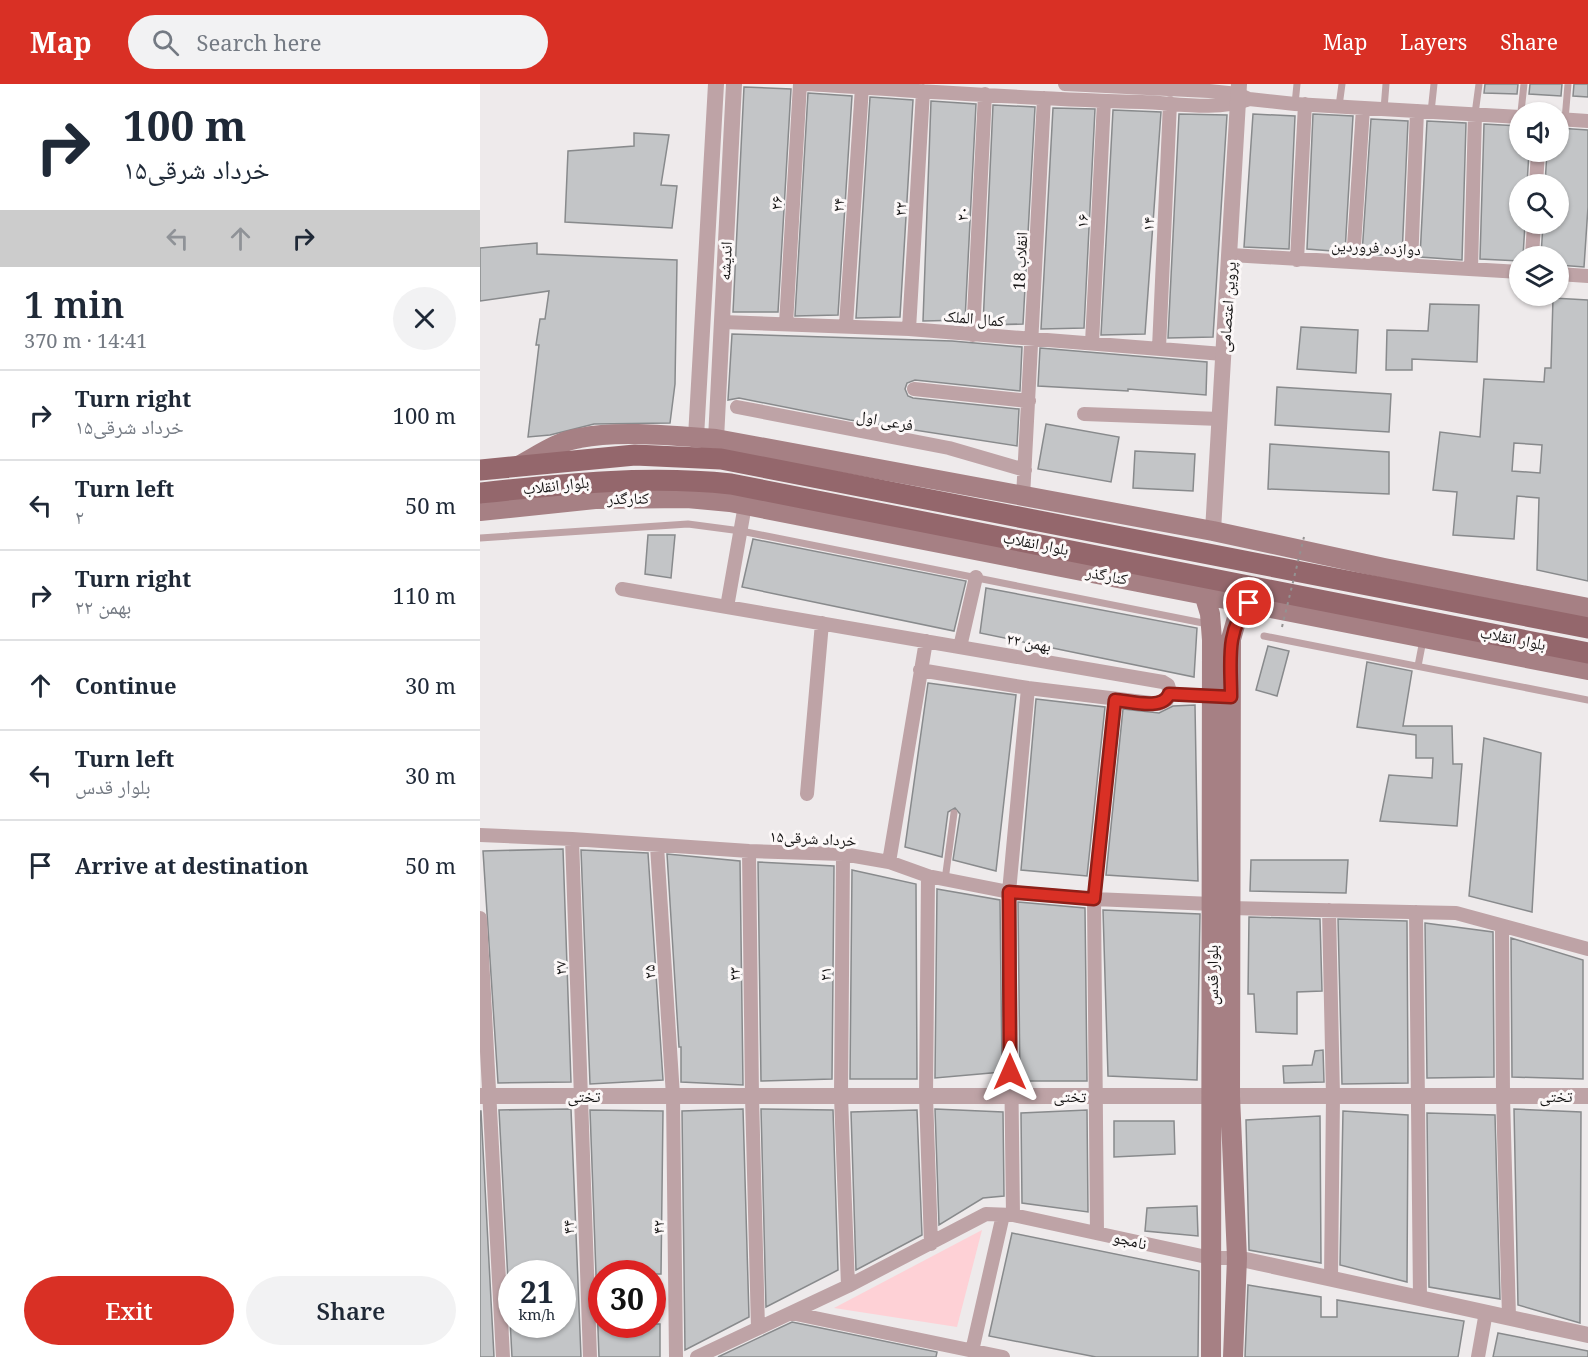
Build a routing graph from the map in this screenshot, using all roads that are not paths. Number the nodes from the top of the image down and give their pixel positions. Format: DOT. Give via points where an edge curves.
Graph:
graph roads {
  1 [pos="716,84"];
  2 [pos="734,84"];
  3 [pos="800,84"];
  4 [pos="807,84"];
  5 [pos="1065,84"];
  6 [pos="1297,84"];
  7 [pos="1342,84"];
  8 [pos="1386,84"];
  9 [pos="1434,84"];
  10 [pos="1479,84"];
  11 [pos="1524,84"];
  12 [pos="1568,84"];
  13 [pos="1105,85"];
  14 [pos="862,87"];
  15 [pos="923,91"];
  16 [pos="1173,93"];
  17 [pos="985,94"];
  18 [pos="1240,95"];
  19 [pos="1044,98"];
  20 [pos="1104,101"];
  21 [pos="1522,102"];
  22 [pos="1565,102"];
  23 [pos="1300,104"];
  24 [pos="1340,106"];
  25 [pos="1363,108"];
  26 [pos="1384,109"];
  27 [pos="1417,111"];
  28 [pos="1431,112"];
  29 [pos="1475,114"];
  30 [pos="1509,116"];
  31 [pos="1569,120"];
  32 [pos="1588,121"];
  33 [pos="710,204"];
  34 [pos="728,204"];
  35 [pos="1231,255"];
  36 [pos="1297,260"];
  37 [pos="1353,261"];
  38 [pos="1411,265"];
  39 [pos="1471,269"];
  40 [pos="1509,271"];
  41 [pos="1569,275"];
  42 [pos="1588,276"];
  43 [pos="722,322"];
  44 [pos="786,324"];
  45 [pos="846,325"];
  46 [pos="909,329"];
  47 [pos="973,335"];
  48 [pos="1033,340"];
  49 [pos="1092,343"];
  50 [pos="1159,348"];
  51 [pos="1223,354"];
  52 [pos="914,389"];
  53 [pos="1029,401"];
  54 [pos="737,407"];
  55 [pos="1084,414"];
  56 [pos="1220,419"];
  57 [pos="707,430"];
  58 [pos="520,465"];
  59 [pos="480,470"];
  60 [pos="1025,470"];
  61 [pos="888,491"];
  62 [pos="480,493"];
  63 [pos="1023,497"];
  64 [pos="745,505"];
  65 [pos="480,511"];
  66 [pos="883,513"];
  67 [pos="741,531"];
  68 [pos="1213,531"];
  69 [pos="480,538"];
  70 [pos="1064,557"];
  71 [pos="976,578"];
  72 [pos="1383,578"];
  73 [pos="622,589"];
  74 [pos="1204,594"];
  75 [pos="1249,603"];
  76 [pos="727,607"];
  77 [pos="1588,608"];
  78 [pos="1374,619"];
  79 [pos="822,623"];
  80 [pos="1211,624"];
  81 [pos="1588,628"];
  82 [pos="1264,636"];
  83 [pos="1424,637"];
  84 [pos="926,641"];
  85 [pos="960,647"];
  86 [pos="1588,652"];
  87 [pos="1418,666"];
  88 [pos="920,670"];
  89 [pos="1588,670"];
  90 [pos="1028,688"];
  91 [pos="1169,694"];
  92 [pos="1221,696"];
  93 [pos="1115,700"];
  94 [pos="1588,700"];
  95 [pos="807,794"];
  96 [pos="954,813"];
  97 [pos="480,836"];
  98 [pos="572,839"];
  99 [pos="657,846"];
  100 [pos="749,851"];
  101 [pos="843,854"];
  102 [pos="889,862"];
  103 [pos="928,876"];
  104 [pos="945,880"];
  105 [pos="1009,892"];
  106 [pos="1094,899"];
  107 [pos="1221,906"];
  108 [pos="1329,910"];
  109 [pos="1416,912"];
  110 [pos="480,918"];
  111 [pos="1502,926"];
  112 [pos="1588,949"];
  113 [pos="1011,1095"];
  114 [pos="485,1096"];
  115 [pos="580,1096"];
  116 [pos="673,1096"];
  117 [pos="752,1096"];
  118 [pos="841,1096"];
  119 [pos="926,1096"];
  120 [pos="1098,1096"];
  121 [pos="1221,1096"];
  122 [pos="1333,1096"];
  123 [pos="1419,1096"];
  124 [pos="1503,1096"];
  125 [pos="1588,1096"];
  126 [pos="1008,1215"];
  127 [pos="1097,1233"];
  128 [pos="931,1244"];
  129 [pos="1237,1257"];
  130 [pos="1211,1258"];
  131 [pos="1331,1278"];
  132 [pos="848,1286"];
  133 [pos="1420,1298"];
  134 [pos="1486,1312"];
  135 [pos="791,1313"];
  136 [pos="1509,1317"];
  137 [pos="758,1328"];
  138 [pos="1588,1335"];
  139 [pos="975,1354"];
  140 [pos="502,1357"];
  141 [pos="590,1357"];
  142 [pos="676,1357"];
  143 [pos="697,1357"];
  144 [pos="958,1357"];
  145 [pos="1004,1357"];
  146 [pos="1211,1357"];
  147 [pos="1233,1357"];
  148 [pos="1478,1357"];
  1 -- 33 [label="street, اندیشه"];
  2 -- 34 [label="street, اندیشه"];
  3 -- 44 [label="street, ۲۶"];
  4 -- 14 [label="street"];
  5 -- 13 [label="street"];
  6 -- 23 [label="lane"];
  7 -- 24 [label="lane"];
  8 -- 26 [label="lane"];
  9 -- 28 [label="lane"];
  10 -- 29 [label="lane"];
  11 -- 21 [label="lane"];
  12 -- 22 [label="lane"];
  13 -- 16 [label="street"];
  14 -- 15 [label="street"];
  14 -- 45 [label="street, ۲۴"];
  15 -- 17 [label="street"];
  15 -- 46 [label="street, ۲۲"];
  16 -- 18 [label="street"];
  16 -- 20 [label="street"];
  16 -- 50 [label="street, ۱۴"];
  17 -- 19 [label="street"];
  17 -- 47 [label="street, ۲۰"];
  18 -- 23 [label="street"];
  18 -- 35 [label="street, پروین اعتصامی"];
  19 -- 20 [label="street"];
  19 -- 48 [label="street, انقلاب 18"];
  20 -- 49 [label="street, ۱۶"];
  23 -- 24 [label="street"];
  23 -- 36 [label="street"];
  24 -- 25 [label="street"];
  25 -- 26 [label="street"];
  25 -- 37 [label="street"];
  26 -- 27 [label="street"];
  27 -- 28 [label="street"];
  27 -- 38 [label="street"];
  28 -- 29 [label="street"];
  29 -- 30 [label="street"];
  29 -- 39 [label="street"];
  31 -- 32 [label="street"];
  33 -- 34 [label="street"];
  33 -- 57 [label="street, اندیشه"];
  34 -- 43 [label="street, اندیشه"];
  35 -- 36 [label="street, دوازده فروردین"];
  35 -- 51 [label="street, پروین اعتصامی"];
  36 -- 37 [label="street, دوازده فروردین"];
  37 -- 38 [label="street, دوازده فروردین"];
  38 -- 39 [label="street, دوازده فروردین"];
  39 -- 40 [label="street, دوازده فروردین"];
  41 -- 42 [label="street"];
  43 -- 44 [label="street, کمال الملک"];
  43 -- 57 [label="street, اندیشه"];
  44 -- 45 [label="street, کمال الملک"];
  45 -- 46 [label="street, کمال الملک"];
  46 -- 47 [label="street, کمال الملک"];
  47 -- 48 [label="street, کمال الملک"];
  48 -- 49 [label="street, کمال الملک"];
  48 -- 53 [label="street, انقلاب 18"];
  49 -- 50 [label="street, کمال الملک"];
  50 -- 51 [label="street, کمال الملک"];
  51 -- 56 [label="street, پروین اعتصامی"];
  52 -- 53 [label="street"];
  53 -- 60 [label="street, انقلاب 18"];
  54 -- 60 [label="street, فرعی اول" via="949,448"];
  55 -- 56 [label="street"];
  56 -- 68 [label="street, پروین اعتصامی"];
  57 -- 58 [label="main road" via="580,437"];
  57 -- 63 [label="main road"];
  58 -- 59 [label="main road, بلوار انقلاب"];
  58 -- 61 [label="main road, بلوار انقلاب" via="635,454 677,456 732,461"];
  60 -- 63 [label="street, انقلاب 18"];
  61 -- 66 [label="main road"];
  61 -- 72 [label="main road, بلوار انقلاب"];
  62 -- 66 [label="main road, بلوار انقلاب" via="600,481 688,479"];
  63 -- 68 [label="main road"];
  64 -- 65 [label="main road, کنارگذر" via="687,498 606,498"];
  64 -- 67 [label="street"];
  64 -- 70 [label="main road, کنارگذر"];
  66 -- 70 [label="main road, بلوار انقلاب"];
  67 -- 69 [label="lane" via="688,524"];
  67 -- 71 [label="lane"];
  67 -- 76 [label="street"];
  68 -- 72 [label="main road"];
  70 -- 74 [label="main road, کنارگذر"];
  70 -- 78 [label="main road, بلوار انقلاب"];
  71 -- 80 [label="lane"];
  71 -- 85 [label="street"];
  72 -- 77 [label="main road"];
  72 -- 81 [label="main road, بلوار انقلاب"];
  73 -- 76 [label="street, ۲۲ بهمن"];
  74 -- 75 [label="main road, کنارگذر"];
  74 -- 80 [label="main road, بلوار قدس"];
  75 -- 78 [label="main road, کنارگذر"];
  75 -- 92 [label="main road, بلوار قدس" via="1237,618"];
  76 -- 79 [label="street, ۲۲ بهمن"];
  78 -- 83 [label="main road, کنارگذر"];
  78 -- 86 [label="main road, بلوار انقلاب"];
  79 -- 84 [label="street, ۲۲ بهمن"];
  79 -- 95 [label="street"];
  80 -- 92 [label="main road, بلوار قدس"];
  82 -- 87 [label="lane"];
  83 -- 87 [label="lane"];
  83 -- 89 [label="main road, کنارگذر"];
  84 -- 85 [label="street, ۲۲ بهمن"];
  84 -- 88 [label="street"];
  85 -- 91 [label="street, ۲۲ بهمن" via="1163,682 1168,685"];
  87 -- 94 [label="lane"];
  88 -- 90 [label="street"];
  88 -- 102 [label="street"];
  90 -- 93 [label="street"];
  90 -- 105 [label="street"];
  91 -- 92 [label="street"];
  91 -- 93 [label="street" via="1159,704"];
  92 -- 107 [label="main road, بلوار قدس"];
  93 -- 106 [label="street"];
  96 -- 104 [label="lane"];
  97 -- 98 [label="street, ۱۵خرداد شرقی"];
  98 -- 99 [label="street, ۱۵خرداد شرقی"];
  98 -- 115 [label="street, ۲۷"];
  99 -- 100 [label="street, ۱۵خرداد شرقی"];
  99 -- 116 [label="street, ۲۵"];
  100 -- 101 [label="street, ۱۵خرداد شرقی"];
  100 -- 117 [label="street, ۲۳"];
  101 -- 102 [label="street, ۱۵خرداد شرقی"];
  101 -- 118 [label="street, ۲۱"];
  102 -- 103 [label="street, ۱۵خرداد شرقی"];
  103 -- 104 [label="street, ۱۵خرداد شرقی"];
  103 -- 119 [label="street"];
  104 -- 105 [label="street, ۱۵خرداد شرقی"];
  105 -- 106 [label="street, ۱۵خرداد شرقی"];
  105 -- 113 [label="street"];
  106 -- 107 [label="street, ۱۵خرداد شرقی"];
  106 -- 120 [label="street"];
  107 -- 108 [label="street, ۱۵خرداد شرقی"];
  107 -- 121 [label="main road, بلوار قدس"];
  108 -- 109 [label="street, ۱۵خرداد شرقی"];
  108 -- 122 [label="street"];
  109 -- 111 [label="street, ۱۵خرداد شرقی" via="1456,913"];
  109 -- 123 [label="street"];
  110 -- 114 [label="street"];
  111 -- 112 [label="street, ۱۵خرداد شرقی"];
  111 -- 124 [label="street"];
  113 -- 119 [label="street, تختی"];
  113 -- 120 [label="street, تختی"];
  113 -- 126 [label="street"];
  114 -- 115 [label="street, تختی"];
  114 -- 140 [label="street"];
  115 -- 116 [label="street, تختی"];
  115 -- 141 [label="street, ۴۴"];
  116 -- 117 [label="street, تختی"];
  116 -- 142 [label="street, ۴۲"];
  117 -- 118 [label="street, تختی"];
  117 -- 137 [label="street, ۲۳"];
  118 -- 119 [label="street, تختی"];
  118 -- 132 [label="street, ۲۱"];
  119 -- 128 [label="street"];
  120 -- 121 [label="street, تختی"];
  120 -- 127 [label="street"];
  121 -- 122 [label="street, تختی"];
  121 -- 129 [label="main road, بلوار قدس"];
  121 -- 130 [label="main road, بلوار قدس"];
  122 -- 123 [label="street, تختی"];
  122 -- 131 [label="street"];
  123 -- 124 [label="street, تختی"];
  123 -- 133 [label="street"];
  124 -- 125 [label="street, تختی"];
  124 -- 136 [label="street"];
  126 -- 127 [label="street, نامجو"];
  126 -- 128 [label="street, نامجو" via="986,1214"];
  126 -- 139 [label="street"];
  127 -- 130 [label="street, نامجو"];
  128 -- 132 [label="street, نامجو"];
  129 -- 130 [label="street, نامجو"];
  129 -- 131 [label="street, نامجو"];
  129 -- 147 [label="main road, بلوار قدس"];
  130 -- 146 [label="main road, بلوار قدس"];
  131 -- 133 [label="street, نامجو"];
  132 -- 135 [label="street, نامجو"];
  133 -- 134 [label="street, نامجو"];
  134 -- 136 [label="street, نامجو"];
  134 -- 148 [label="street"];
  135 -- 137 [label="street, نامجو"];
  135 -- 139 [label="street"];
  136 -- 138 [label="street, نامجو"];
  137 -- 143 [label="street, نامجو"];
  139 -- 144 [label="street"];
  139 -- 145 [label="street"];
}
